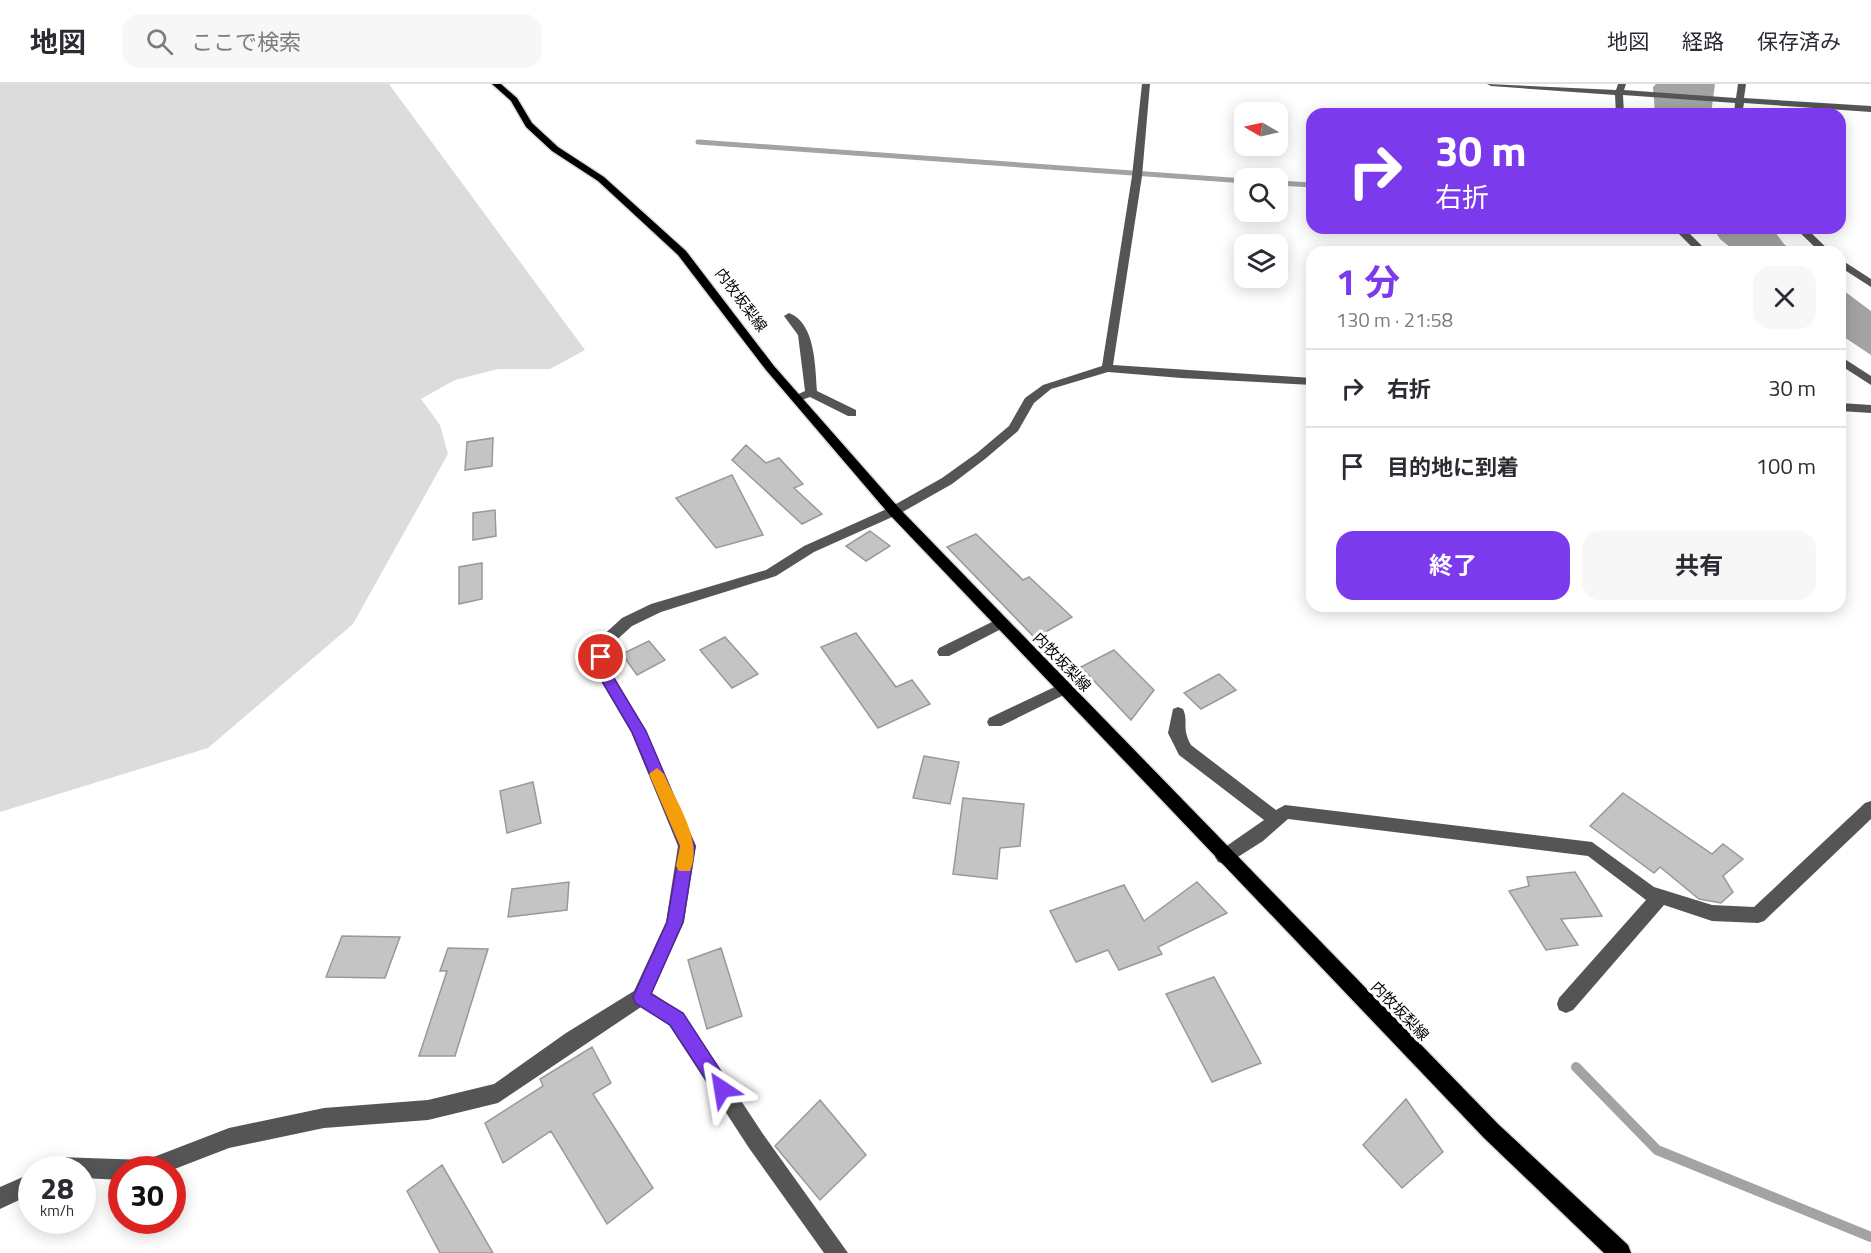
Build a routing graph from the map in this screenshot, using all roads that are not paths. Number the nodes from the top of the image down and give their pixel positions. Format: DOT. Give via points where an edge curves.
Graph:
graph roads {
  1 [pos="496,84"];
  2 [pos="1146,84"];
  3 [pos="1491,84"];
  4 [pos="1742,84"];
  5 [pos="1621,88"];
  6 [pos="1738,100"];
  7 [pos="1620,108"];
  8 [pos="1738,108"];
  9 [pos="1871,109"];
  10 [pos="1684,234"];
  11 [pos="1806,234"];
  12 [pos="1697,246"];
  13 [pos="1820,246"];
  14 [pos="1846,266"];
  15 [pos="1871,284"];
  16 [pos="789,316"];
  17 [pos="1846,363"];
  18 [pos="1107,368"];
  19 [pos="1871,381"];
  20 [pos="1306,382"];
  21 [pos="811,393"];
  22 [pos="796,398"];
  23 [pos="1846,407"];
  24 [pos="1871,409"];
  25 [pos="852,413"];
  26 [pos="894,511"];
  27 [pos="1000,623"];
  28 [pos="944,652"];
  29 [pos="1063,689"];
  30 [pos="1178,713"];
  31 [pos="995,722"];
  32 [pos="1871,808"];
  33 [pos="1276,820"];
  34 [pos="1224,857"];
  35 [pos="1660,897"];
  36 [pos="641,997"];
  37 [pos="1566,1004"];
  38 [pos="96,1168"];
  39 [pos="18,1190"];
  40 [pos="0,1198"];
  41 [pos="837,1253"];
  42 [pos="1620,1253"];
  1 -- 22 [label="main road, 内牧坂梨線" via="514,100 529,125 555,149 601,179 682,252"];
  2 -- 18 [label="street" via="1137,176"];
  3 -- 5 [label="street"];
  4 -- 6 [label="street"];
  5 -- 6 [label="street"];
  5 -- 7 [label="street"];
  6 -- 8 [label="street"];
  6 -- 9 [label="street"];
  10 -- 12 [label="street"];
  11 -- 13 [label="street"];
  14 -- 15 [label="street"];
  16 -- 21 [label="street" via="803,333"];
  17 -- 19 [label="street"];
  18 -- 20 [label="street"];
  18 -- 26 [label="street" via="1047,387 1029,401 1014,428 981,456"];
  21 -- 22 [label="street"];
  21 -- 25 [label="street"];
  22 -- 26 [label="main road, 内牧坂梨線"];
  23 -- 24 [label="street"];
  26 -- 27 [label="main road, 内牧坂梨線"];
  26 -- 36 [label="street" via="809,549 771,573 656,608 627,622 604,643 601,657 606,676 638,731 687,846 675,922"];
  27 -- 28 [label="street"];
  27 -- 29 [label="main road, 内牧坂梨線"];
  29 -- 31 [label="street"];
  29 -- 34 [label="main road, 内牧坂梨線"];
  30 -- 33 [label="street" via="1176,733 1185,750"];
  32 -- 35 [label="street" via="1758,915 1712,913"];
  33 -- 34 [label="street"];
  33 -- 35 [label="street" via="1285,812 1592,849 1649,893"];
  34 -- 42 [label="main road, 内牧坂梨線" via="1491,1131"];
  35 -- 37 [label="street"];
  36 -- 38 [label="street" via="498,1093 428,1110 324,1118 230,1138 146,1170"];
  36 -- 41 [label="street" via="676,1019 756,1141"];
  39 -- 40 [label="street"];
}
